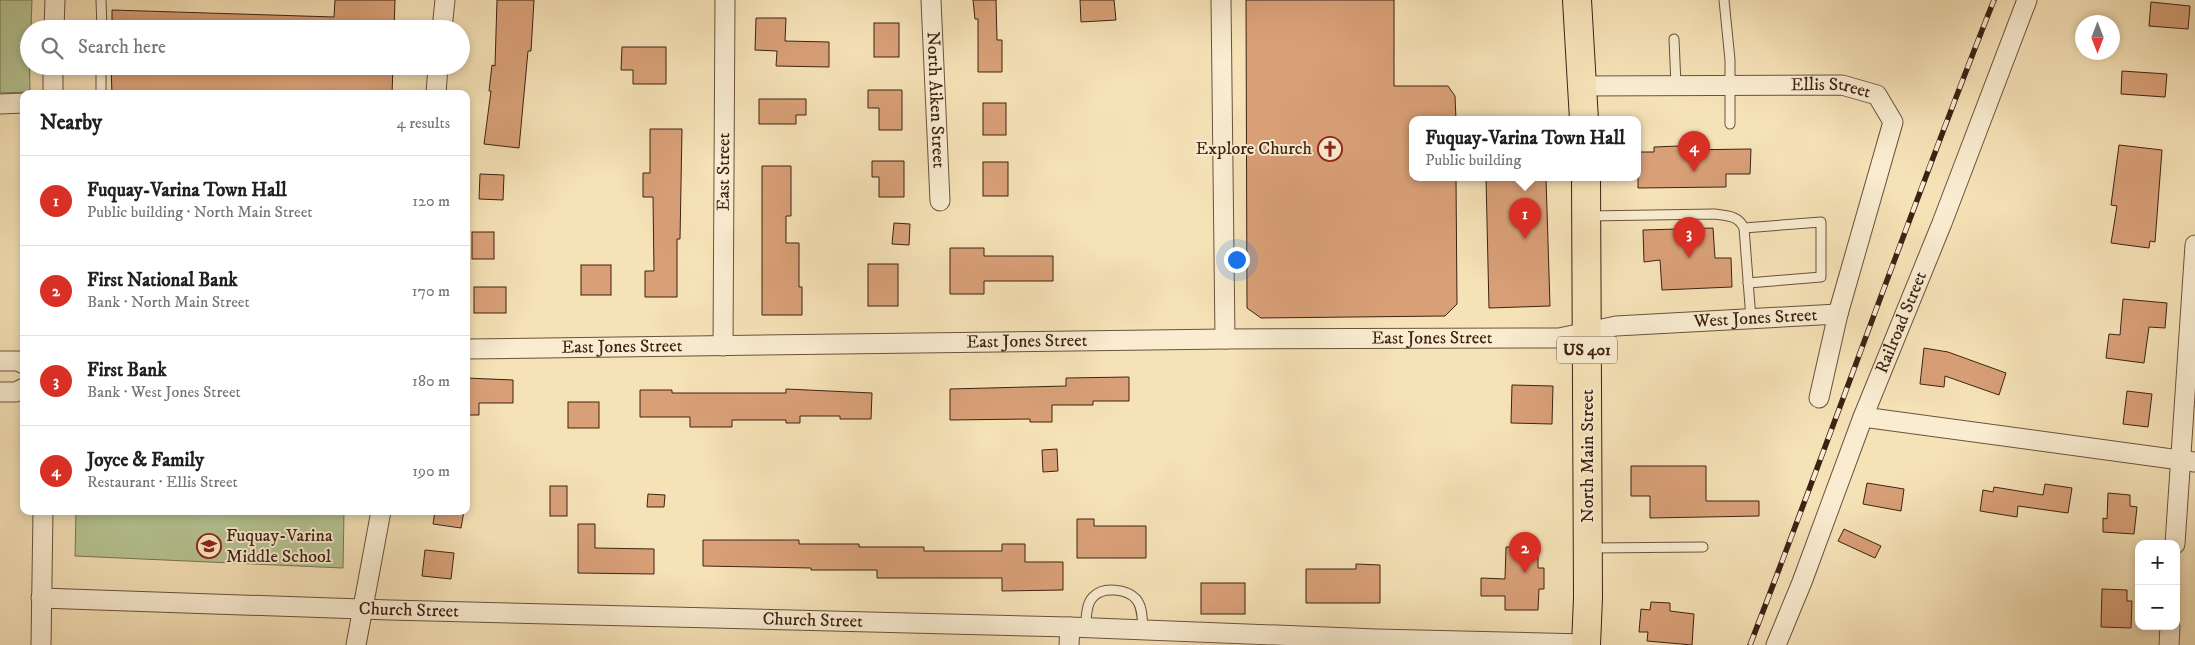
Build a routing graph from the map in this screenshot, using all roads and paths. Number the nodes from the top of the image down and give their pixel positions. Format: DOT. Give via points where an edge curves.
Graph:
graph roads {
  1 [pos="55,0"];
  2 [pos="101,0"];
  3 [pos="445,0"];
  4 [pos="725,0"];
  5 [pos="930,0"];
  6 [pos="1221,0"];
  7 [pos="1577,0"];
  8 [pos="1724,0"];
  9 [pos="2027,0"];
  10 [pos="54,20"];
  11 [pos="102,20"];
  12 [pos="443,20"];
  13 [pos="1674,39"];
  14 [pos="54,75"];
  15 [pos="101,75"];
  16 [pos="437,75"];
  17 [pos="1676,85"];
  18 [pos="1730,85"];
  19 [pos="1582,86"];
  20 [pos="53,90"];
  21 [pos="101,90"];
  22 [pos="436,90"];
  23 [pos="20,103"];
  24 [pos="0,104"];
  25 [pos="1584,116"];
  26 [pos="1730,124"];
  27 [pos="1586,181"];
  28 [pos="940,201"];
  29 [pos="1587,216"];
  30 [pos="1744,228"];
  31 [pos="2195,245"];
  32 [pos="1748,283"];
  33 [pos="1838,314"];
  34 [pos="1751,319"];
  35 [pos="1587,332"];
  36 [pos="1225,339"];
  37 [pos="723,346"];
  38 [pos="470,349"];
  39 [pos="0,361"];
  40 [pos="20,362"];
  41 [pos="20,390"];
  42 [pos="0,392"];
  43 [pos="1819,398"];
  44 [pos="1863,417"];
  45 [pos="2188,461"];
  46 [pos="43,515"];
  47 [pos="380,515"];
  48 [pos="2176,540"];
  49 [pos="1588,548"];
  50 [pos="1703,548"];
  51 [pos="41,598"];
  52 [pos="363,609"];
  53 [pos="1143,630"];
  54 [pos="2170,630"];
  55 [pos="1075,633"];
  56 [pos="1586,644"];
  57 [pos="41,645"];
  58 [pos="356,645"];
  59 [pos="1776,645"];
  60 [pos="2169,645"];
  1 -- 10 [label="street"];
  2 -- 11 [label="lane"];
  3 -- 12 [label="street"];
  4 -- 37 [label="street, East Street"];
  5 -- 28 [label="street, North Aiken Street"];
  6 -- 36 [label="street"];
  7 -- 19 [label="main road"];
  8 -- 18 [label="lane"];
  9 -- 44 [label="street, Railroad Street" via="1942,223"];
  13 -- 17 [label="lane"];
  14 -- 20 [label="street"];
  15 -- 21 [label="lane"];
  16 -- 22 [label="street"];
  17 -- 18 [label="street, Ellis Street"];
  17 -- 19 [label="street, Ellis Street"];
  18 -- 26 [label="lane"];
  18 -- 33 [label="street, Ellis Street" via="1842,85 1877,95 1893,122"];
  19 -- 25 [label="main road"];
  23 -- 24 [label="street"];
  27 -- 29 [label="main road, North Main Street / US 401"];
  29 -- 30 [label="lane" via="1714,214 1734,217"];
  29 -- 35 [label="main road, North Main Street / US 401"];
  30 -- 32 [label="lane"];
  30 -- 32 [label="lane" via="1820,222 1821,276"];
  31 -- 45 [label="street"];
  32 -- 34 [label="lane"];
  33 -- 34 [label="street, West Jones Street"];
  33 -- 43 [label="street, West Jones Street"];
  34 -- 35 [label="street, West Jones Street" via="1616,326"];
  35 -- 36 [label="street, East Jones Street" via="1559,338"];
  35 -- 49 [label="main road, North Main Street / US 401"];
  36 -- 37 [label="street, East Jones Street"];
  37 -- 38 [label="street, East Jones Street"];
  39 -- 40 [label="street"];
  41 -- 42 [label="street"];
  44 -- 45 [label="street"];
  44 -- 59 [label="street, Railroad Street"];
  45 -- 48 [label="street"];
  46 -- 51 [label="street"];
  47 -- 52 [label="street"];
  49 -- 50 [label="lane"];
  49 -- 56 [label="main road, North Main Street / US 401"];
  51 -- 52 [label="street, Church Street"];
  51 -- 57 [label="street"];
  52 -- 55 [label="street, Church Street"];
  52 -- 58 [label="street"];
  53 -- 55 [label="street, Church Street"];
  53 -- 55 [label="lane" via="1137,600 1117,590 1103,591 1093,597"];
  53 -- 56 [label="street, Church Street"];
  54 -- 60 [label="street"];
}
